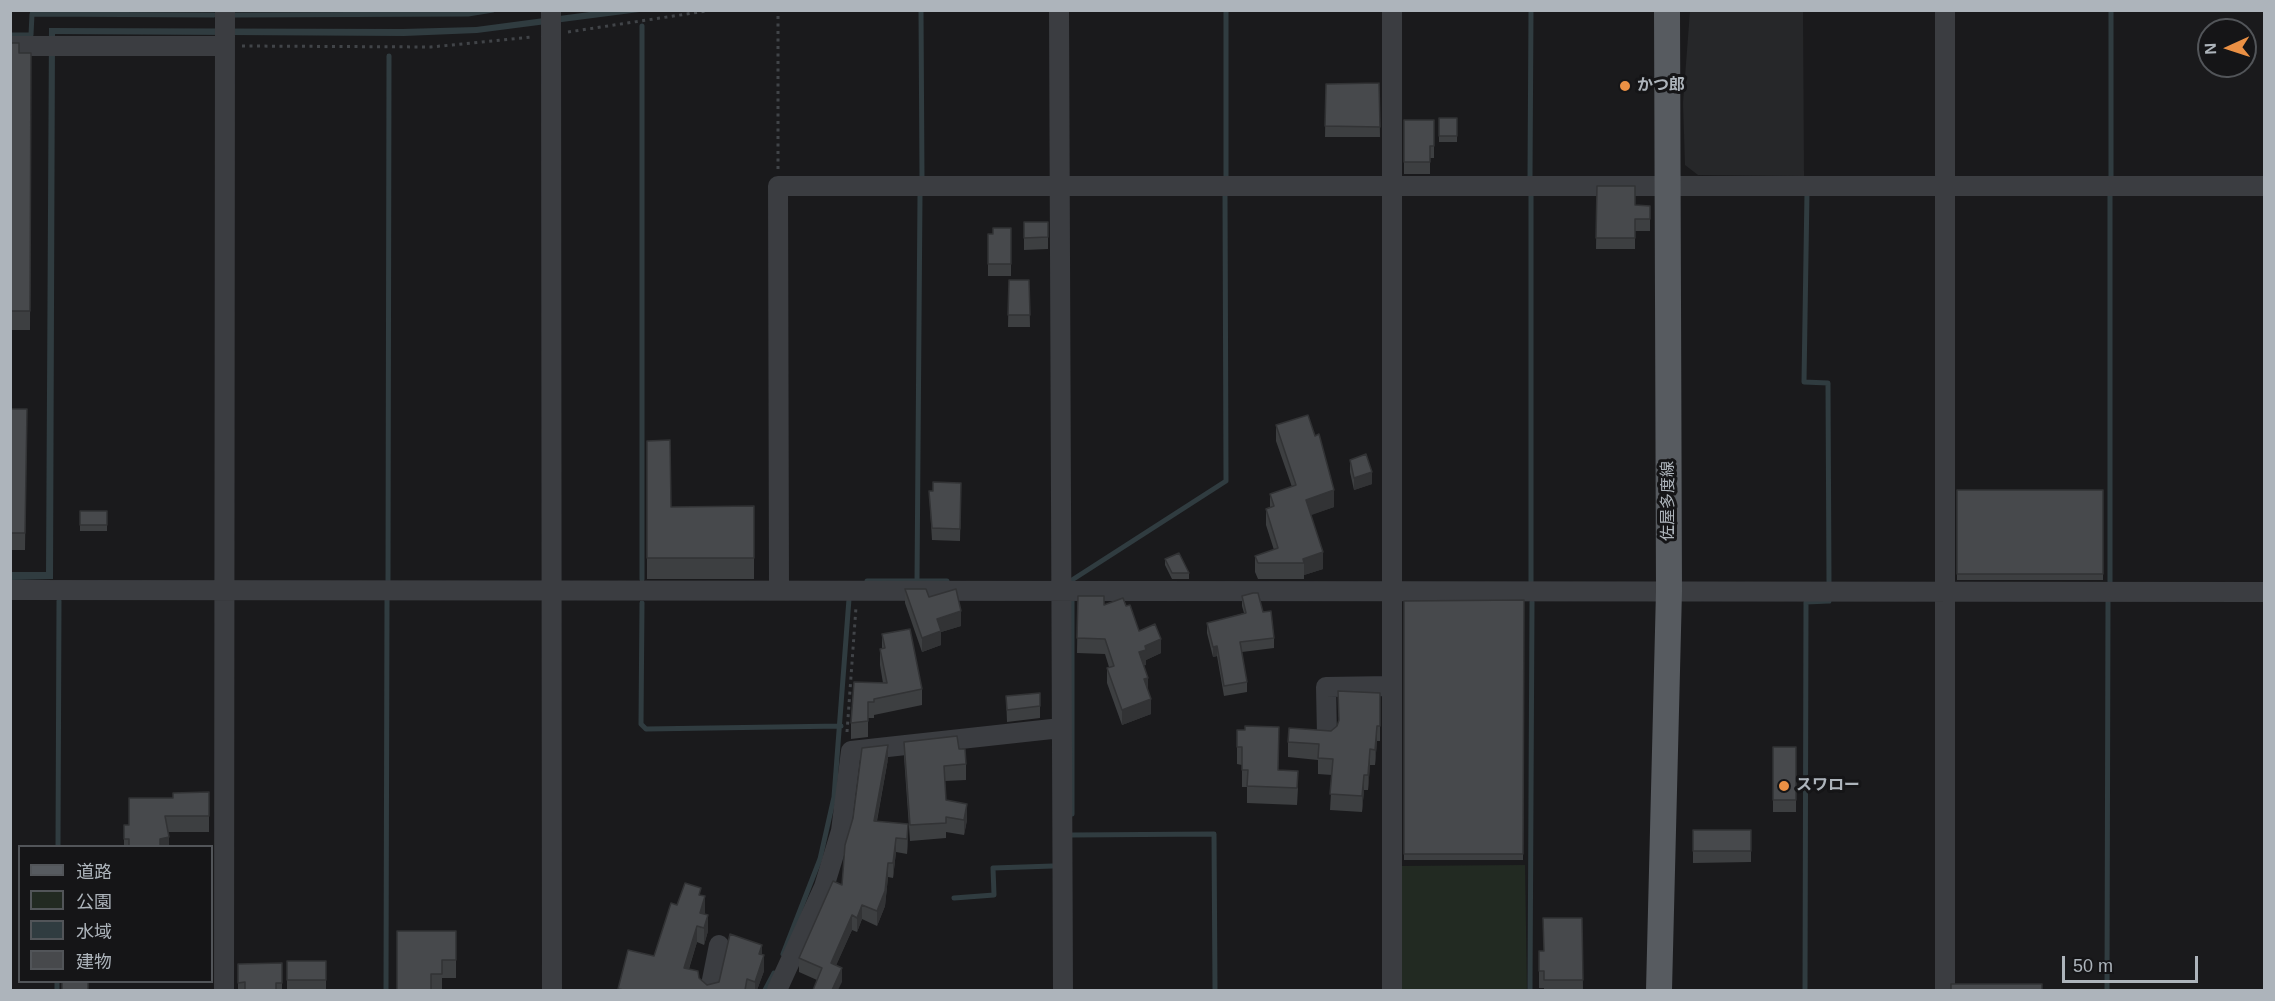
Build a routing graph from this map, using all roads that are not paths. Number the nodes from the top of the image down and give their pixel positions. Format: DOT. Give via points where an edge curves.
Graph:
graph roads {
  1 [pos="1059,10"];
  2 [pos="1392,10"];
  3 [pos="1667,10"];
  4 [pos="1945,10"];
  5 [pos="551,22"];
  6 [pos="225,31"];
  7 [pos="10,46"];
  8 [pos="1060,185"];
  9 [pos="1669,186"];
  10 [pos="1945,186"];
  11 [pos="2265,186"];
  12 [pos="1393,187"];
  13 [pos="10,590"];
  14 [pos="225,590"];
  15 [pos="779,590"];
  16 [pos="549,591"];
  17 [pos="1060,591"];
  18 [pos="1392,591"];
  19 [pos="1669,591"];
  20 [pos="2265,591"];
  21 [pos="1945,593"];
  22 [pos="1391,686"];
  23 [pos="1061,728"];
  24 [pos="1328,735"];
  25 [pos="719,945"];
  26 [pos="224,990"];
  27 [pos="552,990"];
  28 [pos="711,990"];
  29 [pos="777,990"];
  30 [pos="1063,990"];
  31 [pos="1392,990"];
  32 [pos="1659,990"];
  33 [pos="1945,990"];
  1 -- 8 [label="street"];
  2 -- 12 [label="street"];
  3 -- 9 [label="main road, 佐屋多度線"];
  4 -- 10 [label="street"];
  5 -- 16 [label="street"];
  6 -- 7 [label="street"];
  6 -- 14 [label="street"];
  8 -- 12 [label="street"];
  8 -- 15 [label="street" via="778,186"];
  8 -- 17 [label="street"];
  9 -- 10 [label="street"];
  9 -- 12 [label="street"];
  9 -- 19 [label="main road, 佐屋多度線"];
  10 -- 11 [label="street"];
  10 -- 21 [label="street"];
  12 -- 18 [label="street"];
  13 -- 14 [label="street"];
  14 -- 16 [label="street"];
  14 -- 26 [label="street"];
  15 -- 16 [label="street"];
  15 -- 17 [label="street"];
  16 -- 27 [label="street"];
  17 -- 18 [label="street"];
  17 -- 23 [label="street"];
  18 -- 19 [label="street"];
  18 -- 22 [label="street"];
  19 -- 21 [label="street"];
  19 -- 32 [label="main road, 佐屋多度線"];
  20 -- 21 [label="street"];
  21 -- 33 [label="street"];
  22 -- 24 [label="street" via="1326,687"];
  22 -- 31 [label="street"];
  23 -- 29 [label="street" via="851,751 841,831 824,887"];
  23 -- 30 [label="street"];
  25 -- 28 [label="street"];
}
